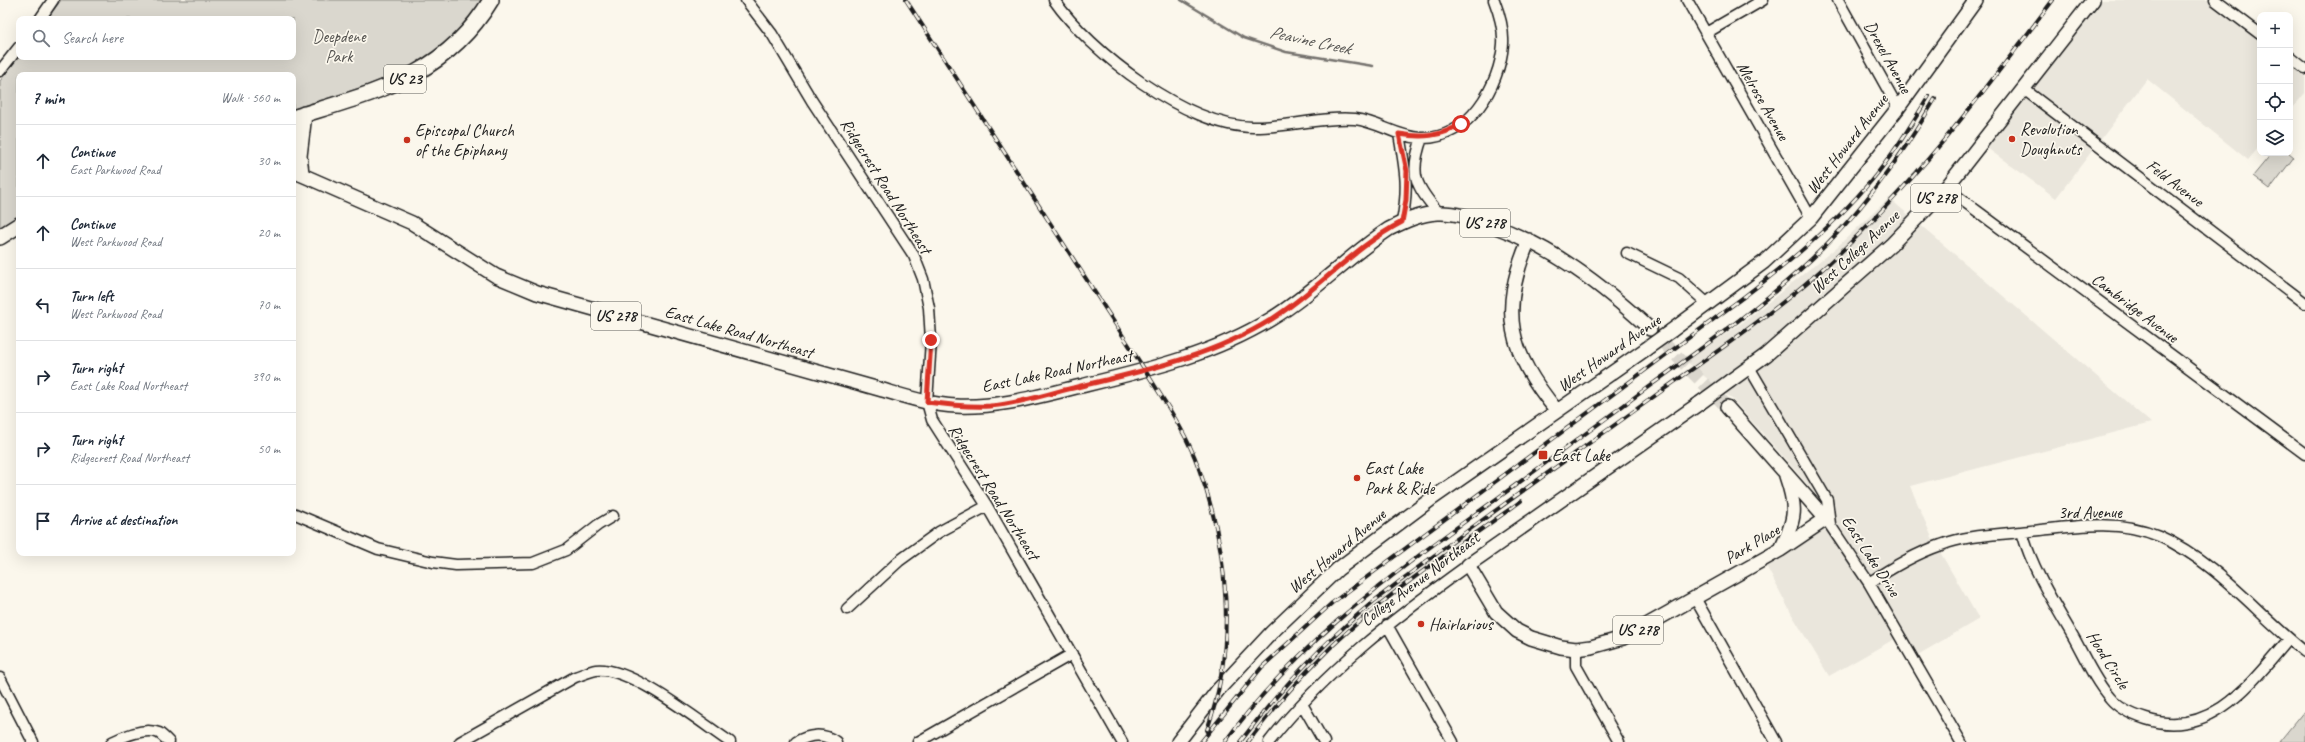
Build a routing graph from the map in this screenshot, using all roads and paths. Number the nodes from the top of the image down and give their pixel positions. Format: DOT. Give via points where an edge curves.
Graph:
graph roads {
  1 [pos="53,0"];
  2 [pos="491,0"];
  3 [pos="746,0"];
  4 [pos="1054,0"];
  5 [pos="1494,0"];
  6 [pos="1687,0"];
  7 [pos="1762,0"];
  8 [pos="1838,0"];
  9 [pos="1976,0"];
  10 [pos="2093,0"];
  11 [pos="2215,0"];
  12 [pos="42,16"];
  13 [pos="2257,32"];
  14 [pos="1706,33"];
  15 [pos="16,50"];
  16 [pos="2293,59"];
  17 [pos="2305,69"];
  18 [pos="0,71"];
  19 [pos="2025,90"];
  20 [pos="1898,108"];
  21 [pos="298,116"];
  22 [pos="1399,134"];
  23 [pos="1422,138"];
  24 [pos="297,172"];
  25 [pos="1946,188"];
  26 [pos="1439,213"];
  27 [pos="1812,218"];
  28 [pos="1402,222"];
  29 [pos="16,227"];
  30 [pos="0,237"];
  31 [pos="1529,240"];
  32 [pos="1627,253"];
  33 [pos="2305,303"];
  34 [pos="1708,304"];
  35 [pos="1650,329"];
  36 [pos="1749,367"];
  37 [pos="927,402"];
  38 [pos="1727,407"];
  39 [pos="1557,411"];
  40 [pos="2305,454"];
  41 [pos="1612,467"];
  42 [pos="1784,469"];
  43 [pos="987,506"];
  44 [pos="296,514"];
  45 [pos="613,516"];
  46 [pos="1828,522"];
  47 [pos="2022,532"];
  48 [pos="1780,550"];
  49 [pos="1468,565"];
  50 [pos="1869,583"];
  51 [pos="1695,598"];
  52 [pos="847,609"];
  53 [pos="1387,625"];
  54 [pos="2288,639"];
  55 [pos="1576,649"];
  56 [pos="2305,652"];
  57 [pos="1072,654"];
  58 [pos="0,678"];
  59 [pos="1302,704"];
  60 [pos="834,741"];
  61 [pos="33,742"];
  62 [pos="112,742"];
  63 [pos="169,742"];
  64 [pos="460,742"];
  65 [pos="730,742"];
  66 [pos="796,742"];
  67 [pos="918,742"];
  68 [pos="1122,742"];
  69 [pos="1178,742"];
  70 [pos="1269,742"];
  71 [pos="1324,742"];
  72 [pos="1453,742"];
  73 [pos="1619,742"];
  74 [pos="1776,742"];
  75 [pos="1961,742"];
  1 -- 12 [label="street"];
  2 -- 21 [label="highway, US 23" via="458,43 418,73 386,87"];
  3 -- 37 [label="street, Ridgecrest Road Northeast" via="772,34 914,256 930,308 931,340"];
  4 -- 22 [label="street" via="1079,30 1112,61 1157,93 1208,117 1251,127 1355,119 1381,125"];
  5 -- 23 [label="street" via="1503,42 1497,75 1487,96 1461,124 1444,133"];
  6 -- 14 [label="street, Melrose Avenue"];
  7 -- 14 [label="street"];
  8 -- 20 [label="street, Drexel Avenue"];
  9 -- 20 [label="main road, West Howard Avenue"];
  10 -- 19 [label="main road, West College Avenue / US 278"];
  11 -- 13 [label="street"];
  14 -- 27 [label="street, Melrose Avenue"];
  15 -- 18 [label="street"];
  16 -- 17 [label="street"];
  19 -- 25 [label="main road, West College Avenue / US 278"];
  19 -- 33 [label="street, Feld Avenue"];
  20 -- 27 [label="main road, West Howard Avenue"];
  21 -- 24 [label="highway"];
  22 -- 23 [label="street"];
  22 -- 28 [label="street" via="1407,171"];
  23 -- 26 [label="street" via="1416,155 1415,175 1418,186"];
  24 -- 37 [label="main road, East Lake Road Northeast / US 278" via="412,223 496,276 530,290"];
  25 -- 36 [label="main road, West College Avenue / US 278" via="1896,241"];
  25 -- 40 [label="street, Cambridge Avenue"];
  26 -- 28 [label="main road, East Lake Road Northeast / US 278"];
  26 -- 31 [label="main road, East Lake Road Northeast / US 278" via="1475,219"];
  27 -- 34 [label="main road, West Howard Avenue" via="1779,250"];
  28 -- 37 [label="main road, East Lake Road Northeast / US 278" via="1377,236 1306,295 1272,319 1212,349 1145,370 1002,404 955,406"];
  29 -- 30 [label="highway"];
  31 -- 35 [label="main road, East Lake Road Northeast / US 278" via="1590,277"];
  31 -- 39 [label="main road" via="1514,284 1512,326 1522,362"];
  32 -- 34 [label="street" via="1679,278"];
  34 -- 39 [label="main road, West Howard Avenue, bridge"];
  36 -- 41 [label="main road, West College Avenue / US 278, bridge"];
  36 -- 46 [label="street" via="1824,494 1830,508"];
  37 -- 43 [label="street, Ridgecrest Road Northeast" via="932,420"];
  38 -- 42 [label="main road, East Lake Drive"];
  39 -- 69 [label="main road, West Howard Avenue" via="1424,504 1338,570 1272,632 1218,690"];
  41 -- 49 [label="main road, College Avenue Northeast / US 278"];
  42 -- 46 [label="main road, East Lake Drive"];
  42 -- 48 [label="main road" via="1794,499 1794,517"];
  43 -- 52 [label="street" via="939,532 899,561"];
  43 -- 57 [label="street, Ridgecrest Road Northeast"];
  44 -- 45 [label="street" via="378,549 456,565 533,563 566,550"];
  46 -- 48 [label="main road, Park Place / US 278"];
  46 -- 50 [label="street, East Lake Drive"];
  47 -- 50 [label="street, 3rd Avenue" via="1969,537 1941,545"];
  47 -- 54 [label="street, 3rd Avenue" via="2070,526 2124,526 2158,535 2186,551 2232,586"];
  47 -- 54 [label="street, Hood Circle" via="2026,547 2055,605 2096,676 2110,699 2131,714 2156,722 2201,720 2248,687"];
  48 -- 51 [label="main road, Park Place / US 278"];
  49 -- 53 [label="street, College Avenue Northeast"];
  49 -- 55 [label="main road, US 278" via="1485,595 1505,621 1531,638"];
  50 -- 75 [label="street, East Lake Drive"];
  51 -- 55 [label="main road, US 278" via="1623,638"];
  51 -- 74 [label="street"];
  53 -- 59 [label="street, College Avenue Northeast" via="1336,669"];
  53 -- 72 [label="street"];
  54 -- 56 [label="street, 3rd Avenue"];
  55 -- 73 [label="street" via="1576,666"];
  57 -- 67 [label="street"];
  57 -- 68 [label="street, Ridgecrest Road Northeast"];
  58 -- 61 [label="street"];
  59 -- 70 [label="street, College Avenue Northeast"];
  59 -- 71 [label="street"];
  60 -- 66 [label="street" via="819,735 806,736"];
  62 -- 63 [label="street" via="149,731 159,733"];
  64 -- 65 [label="street" via="575,677 596,670 614,672 635,680"];
}
